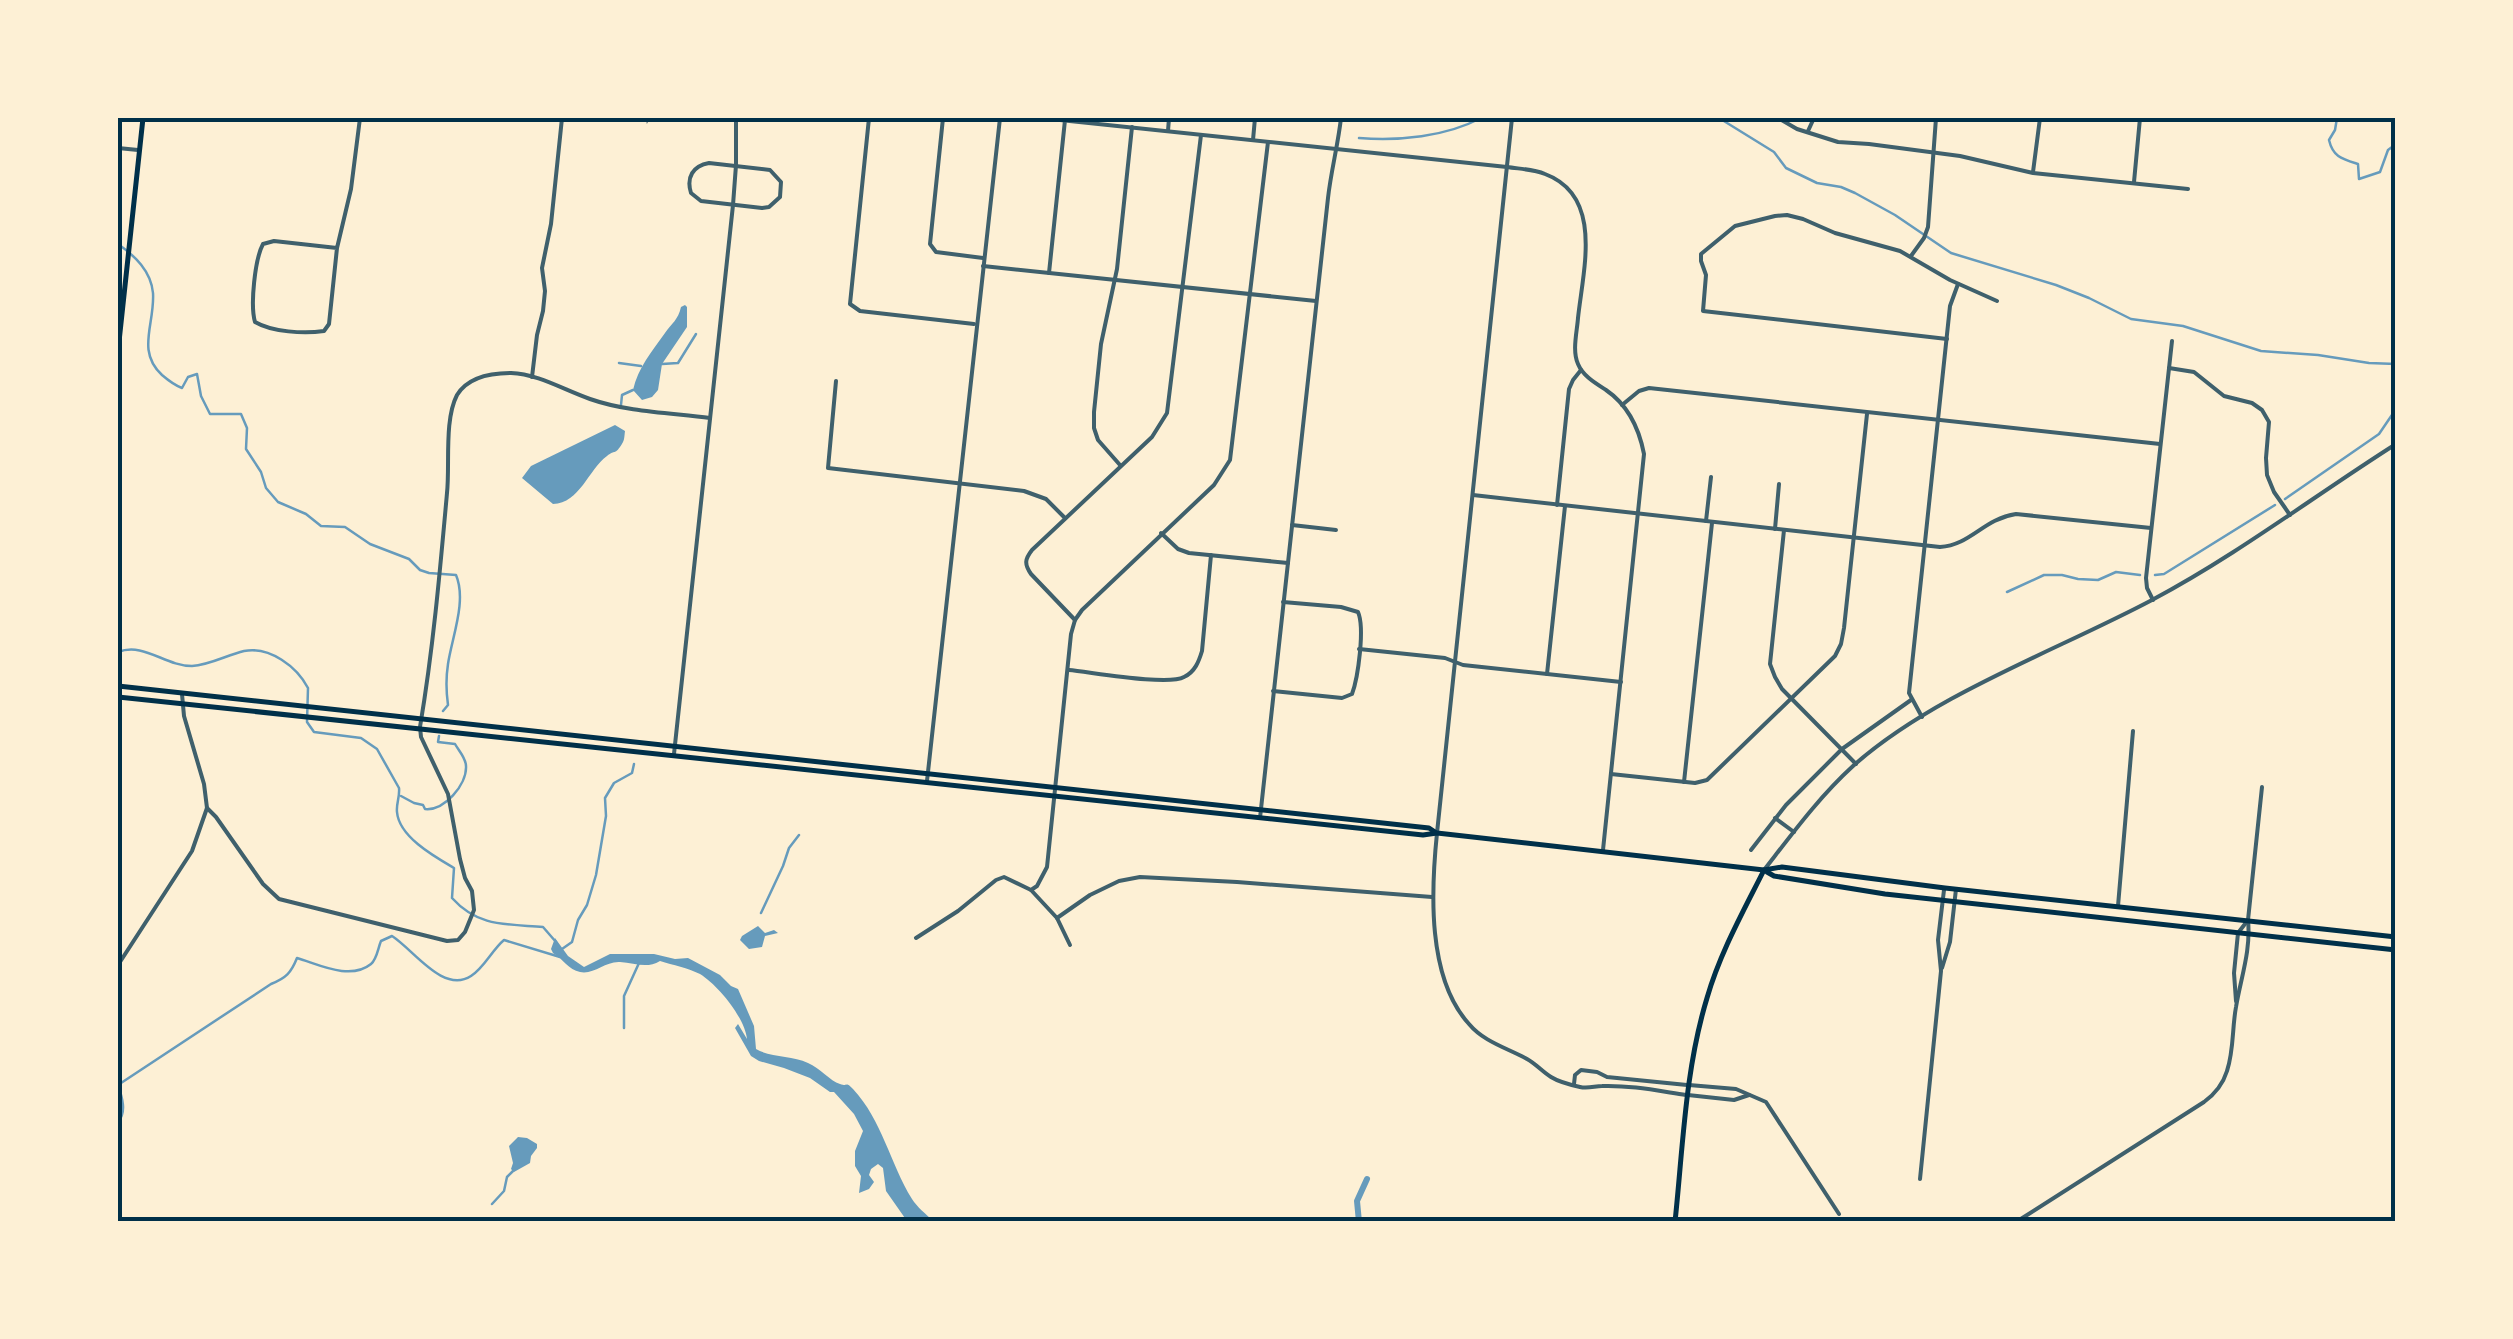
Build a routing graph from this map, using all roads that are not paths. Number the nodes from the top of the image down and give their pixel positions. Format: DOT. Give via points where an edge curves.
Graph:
graph roads {
  1 [pos="144,118"];
  2 [pos="360,118"];
  3 [pos="562,118"];
  4 [pos="648,118"];
  5 [pos="736,118"];
  6 [pos="869,118"];
  7 [pos="943,118"];
  8 [pos="1000,118"];
  9 [pos="1041,118"];
  10 [pos="1113,118"];
  11 [pos="1170,118"];
  12 [pos="1255,118"];
  13 [pos="1340,118"];
  14 [pos="1512,118"];
  15 [pos="1778,118"];
  16 [pos="1814,118"];
  17 [pos="1936,118"];
  18 [pos="2040,118"];
  19 [pos="2140,118"];
  20 [pos="1065,120"];
  21 [pos="647,122"];
  22 [pos="1112,125"];
  23 [pos="1132,127"];
  24 [pos="1168,131"];
  25 [pos="1807,132"];
  26 [pos="1201,134"];
  27 [pos="1253,140"];
  28 [pos="1268,142"];
  29 [pos="118,148"];
  30 [pos="1336,149"];
  31 [pos="140,150"];
  32 [pos="1933,153"];
  33 [pos="736,166"];
  34 [pos="1507,167"];
  35 [pos="2033,173"];
  36 [pos="2134,184"];
  37 [pos="2188,189"];
  38 [pos="733,205"];
  39 [pos="337,248"];
  40 [pos="1911,256"];
  41 [pos="983,258"];
  42 [pos="983,266"];
  43 [pos="1050,274"];
  44 [pos="1115,280"];
  45 [pos="1958,284"];
  46 [pos="1184,287"];
  47 [pos="1250,294"];
  48 [pos="1997,301"];
  49 [pos="1316,302"];
  50 [pos="976,324"];
  51 [pos="1946,339"];
  52 [pos="2172,341"];
  53 [pos="118,351"];
  54 [pos="2169,368"];
  55 [pos="1581,370"];
  56 [pos="532,377"];
  57 [pos="836,381"];
  58 [pos="1622,405"];
  59 [pos="1867,412"];
  60 [pos="710,418"];
  61 [pos="1938,420"];
  62 [pos="2160,444"];
  63 [pos="2396,444"];
  64 [pos="1120,465"];
  65 [pos="1710,477"];
  66 [pos="959,483"];
  67 [pos="1780,484"];
  68 [pos="1472,495"];
  69 [pos="1561,506"];
  70 [pos="1639,515"];
  71 [pos="2290,515"];
  72 [pos="1065,519"];
  73 [pos="1709,522"];
  74 [pos="1292,525"];
  75 [pos="2151,528"];
  76 [pos="1775,529"];
  77 [pos="1336,530"];
  78 [pos="1784,530"];
  79 [pos="1161,534"];
  80 [pos="1854,538"];
  81 [pos="1925,546"];
  82 [pos="1211,555"];
  83 [pos="1288,563"];
  84 [pos="2152,600"];
  85 [pos="1283,602"];
  86 [pos="1076,620"];
  87 [pos="1359,649"];
  88 [pos="1454,662"];
  89 [pos="1068,670"];
  90 [pos="1547,674"];
  91 [pos="1621,682"];
  92 [pos="118,686"];
  93 [pos="1274,691"];
  94 [pos="118,696"];
  95 [pos="182,698"];
  96 [pos="1792,698"];
  97 [pos="1912,700"];
  98 [pos="1922,717"];
  99 [pos="421,724"];
  100 [pos="2134,732"];
  101 [pos="1842,749"];
  102 [pos="674,751"];
  103 [pos="1856,764"];
  104 [pos="928,773"];
  105 [pos="1611,774"];
  106 [pos="927,781"];
  107 [pos="1684,782"];
  108 [pos="1055,787"];
  109 [pos="2262,787"];
  110 [pos="1055,796"];
  111 [pos="207,808"];
  112 [pos="1260,814"];
  113 [pos="1775,818"];
  114 [pos="1794,832"];
  115 [pos="1437,834"];
  116 [pos="1751,850"];
  117 [pos="1603,853"];
  118 [pos="1764,870"];
  119 [pos="1944,888"];
  120 [pos="1956,889"];
  121 [pos="1031,890"];
  122 [pos="1432,898"];
  123 [pos="1943,901"];
  124 [pos="1954,902"];
  125 [pos="2118,906"];
  126 [pos="1057,918"];
  127 [pos="2248,920"];
  128 [pos="2238,933"];
  129 [pos="2249,934"];
  130 [pos="2396,937"];
  131 [pos="916,938"];
  132 [pos="1070,945"];
  133 [pos="2396,950"];
  134 [pos="118,965"];
  135 [pos="1941,971"];
  136 [pos="2236,1006"];
  137 [pos="1574,1084"];
  138 [pos="1690,1085"];
  139 [pos="1688,1095"];
  140 [pos="1750,1096"];
  141 [pos="1920,1179"];
  142 [pos="1839,1214"];
  143 [pos="1676,1222"];
  144 [pos="2016,1222"];
  1 -- 31 [label="main road"];
  2 -- 39 [label="street"];
  3 -- 56 [label="street"];
  4 -- 21 [label="lane"];
  5 -- 33 [label="street"];
  6 -- 50 [label="street" via="850,304"];
  7 -- 41 [label="street" via="930,244 936,252"];
  8 -- 41 [label="street"];
  9 -- 20 [label="street"];
  10 -- 22 [label="street"];
  11 -- 24 [label="street"];
  12 -- 27 [label="street"];
  13 -- 30 [label="street"];
  14 -- 34 [label="street"];
  15 -- 25 [label="street"];
  16 -- 25 [label="street"];
  17 -- 32 [label="street"];
  18 -- 35 [label="street"];
  19 -- 36 [label="street"];
  20 -- 22 [label="street"];
  20 -- 43 [label="street"];
  22 -- 23 [label="street"];
  23 -- 24 [label="street"];
  23 -- 44 [label="street"];
  24 -- 26 [label="street"];
  25 -- 32 [label="street"];
  26 -- 27 [label="street"];
  26 -- 46 [label="street"];
  27 -- 28 [label="street"];
  28 -- 30 [label="street"];
  28 -- 47 [label="street"];
  29 -- 31 [label="street"];
  30 -- 34 [label="street"];
  30 -- 49 [label="street"];
  31 -- 53 [label="main road"];
  32 -- 35 [label="street"];
  32 -- 40 [label="street" via="1926,233"];
  33 -- 38 [label="street"];
  33 -- 38 [label="street" via="701,164 689,179 695,198"];
  33 -- 38 [label="street" via="770,170 782,190 770,207"];
  34 -- 55 [label="street" via="1558,180 1582,212 1586,241 1576,338"];
  34 -- 68 [label="street"];
  35 -- 36 [label="street"];
  36 -- 37 [label="street"];
  38 -- 60 [label="street"];
  39 -- 39 [label="street" via="326,330 255,322 263,244"];
  40 -- 45 [label="street"];
  40 -- 51 [label="street" via="1782,215 1735,226 1701,258 1703,311"];
  41 -- 42 [label="street"];
  42 -- 43 [label="street"];
  42 -- 50 [label="street"];
  43 -- 44 [label="street"];
  44 -- 46 [label="street"];
  44 -- 64 [label="street" via="1094,428"];
  45 -- 48 [label="street"];
  45 -- 51 [label="street"];
  46 -- 47 [label="street"];
  46 -- 64 [label="street" via="1167,413"];
  47 -- 49 [label="street"];
  47 -- 79 [label="street" via="1230,460 1214,485"];
  49 -- 74 [label="street"];
  50 -- 66 [label="street"];
  51 -- 61 [label="street"];
  52 -- 54 [label="street"];
  54 -- 62 [label="street"];
  54 -- 71 [label="street" via="2194,372 2224,396 2262,410 2269,422 2267,475"];
  55 -- 58 [label="street"];
  55 -- 69 [label="street" via="1569,389"];
  56 -- 60 [label="street" via="621,407"];
  56 -- 99 [label="street" via="475,379 454,406"];
  57 -- 66 [label="street" via="828,468"];
  58 -- 59 [label="street" via="1649,388"];
  58 -- 70 [label="street" via="1644,454"];
  59 -- 61 [label="street"];
  59 -- 80 [label="street"];
  60 -- 102 [label="street"];
  61 -- 62 [label="street"];
  61 -- 81 [label="street"];
  62 -- 75 [label="street"];
  63 -- 71 [label="street"];
  64 -- 72 [label="street"];
  65 -- 73 [label="street"];
  66 -- 72 [label="street" via="1032,492"];
  66 -- 104 [label="street"];
  67 -- 76 [label="street"];
  68 -- 69 [label="street"];
  68 -- 88 [label="street"];
  69 -- 70 [label="street"];
  69 -- 90 [label="street"];
  70 -- 73 [label="street"];
  70 -- 91 [label="street"];
  71 -- 84 [label="street"];
  72 -- 86 [label="street" via="1026,564"];
  73 -- 76 [label="street"];
  73 -- 107 [label="street"];
  74 -- 77 [label="street"];
  74 -- 83 [label="street"];
  75 -- 81 [label="street" via="2010,515 1960,543"];
  75 -- 84 [label="street" via="2146,584"];
  76 -- 78 [label="street"];
  78 -- 80 [label="street"];
  78 -- 96 [label="street" via="1770,664"];
  79 -- 82 [label="street" via="1183,551"];
  79 -- 86 [label="street"];
  80 -- 81 [label="street"];
  80 -- 96 [label="street" via="1841,644"];
  81 -- 97 [label="street"];
  82 -- 83 [label="street"];
  82 -- 89 [label="street" via="1202,651 1186,676"];
  83 -- 85 [label="street"];
  84 -- 98 [label="street"];
  85 -- 87 [label="street" via="1358,612"];
  85 -- 93 [label="street"];
  86 -- 89 [label="street"];
  87 -- 88 [label="street"];
  87 -- 93 [label="street" via="1350,696"];
  88 -- 90 [label="street"];
  88 -- 115 [label="street"];
  89 -- 108 [label="street"];
  90 -- 91 [label="street"];
  91 -- 105 [label="street"];
  92 -- 95 [label="main road"];
  93 -- 112 [label="street"];
  94 -- 95 [label="main road"];
  95 -- 99 [label="main road"];
  95 -- 111 [label="street"];
  96 -- 101 [label="street"];
  96 -- 107 [label="street" via="1711,778"];
  97 -- 98 [label="street"];
  97 -- 101 [label="street"];
  98 -- 103 [label="street"];
  99 -- 102 [label="main road"];
  99 -- 111 [label="street" via="420,737 448,794 472,891 474,910 458,940 279,899"];
  100 -- 125 [label="street"];
  101 -- 103 [label="street"];
  101 -- 113 [label="street"];
  102 -- 104 [label="main road"];
  102 -- 106 [label="main road"];
  103 -- 114 [label="street"];
  104 -- 106 [label="street"];
  104 -- 108 [label="main road"];
  105 -- 107 [label="street"];
  105 -- 117 [label="street"];
  106 -- 110 [label="main road"];
  108 -- 110 [label="street"];
  108 -- 112 [label="main road"];
  109 -- 127 [label="street"];
  110 -- 112 [label="main road"];
  110 -- 121 [label="street" via="1047,867"];
  111 -- 134 [label="street" via="192,851"];
  112 -- 115 [label="main road"];
  113 -- 114 [label="street"];
  113 -- 116 [label="street"];
  114 -- 118 [label="street"];
  115 -- 117 [label="main road"];
  115 -- 122 [label="street"];
  117 -- 118 [label="main road"];
  118 -- 119 [label="main road"];
  118 -- 123 [label="main road"];
  118 -- 138 [label="main road" via="1707,997"];
  119 -- 120 [label="main road"];
  119 -- 123 [label="street"];
  120 -- 124 [label="street"];
  120 -- 125 [label="main road"];
  121 -- 126 [label="street"];
  121 -- 131 [label="street" via="1004,877 996,880"];
  122 -- 126 [label="street" via="1140,876"];
  122 -- 137 [label="street" via="1445,982 1470,1027 1549,1076"];
  123 -- 124 [label="main road"];
  123 -- 135 [label="street"];
  124 -- 128 [label="main road"];
  124 -- 135 [label="street"];
  125 -- 127 [label="main road"];
  126 -- 132 [label="street"];
  127 -- 128 [label="street"];
  127 -- 129 [label="street"];
  127 -- 130 [label="main road"];
  128 -- 129 [label="main road"];
  128 -- 136 [label="street"];
  129 -- 133 [label="main road"];
  129 -- 136 [label="street"];
  135 -- 141 [label="street"];
  136 -- 144 [label="street" via="2229,1066 2211,1096"];
  137 -- 138 [label="street" via="1581,1070"];
  137 -- 139 [label="street"];
  138 -- 139 [label="main road"];
  138 -- 140 [label="street"];
  139 -- 140 [label="street"];
  139 -- 143 [label="main road"];
  140 -- 142 [label="street" via="1774,1112"];
}
